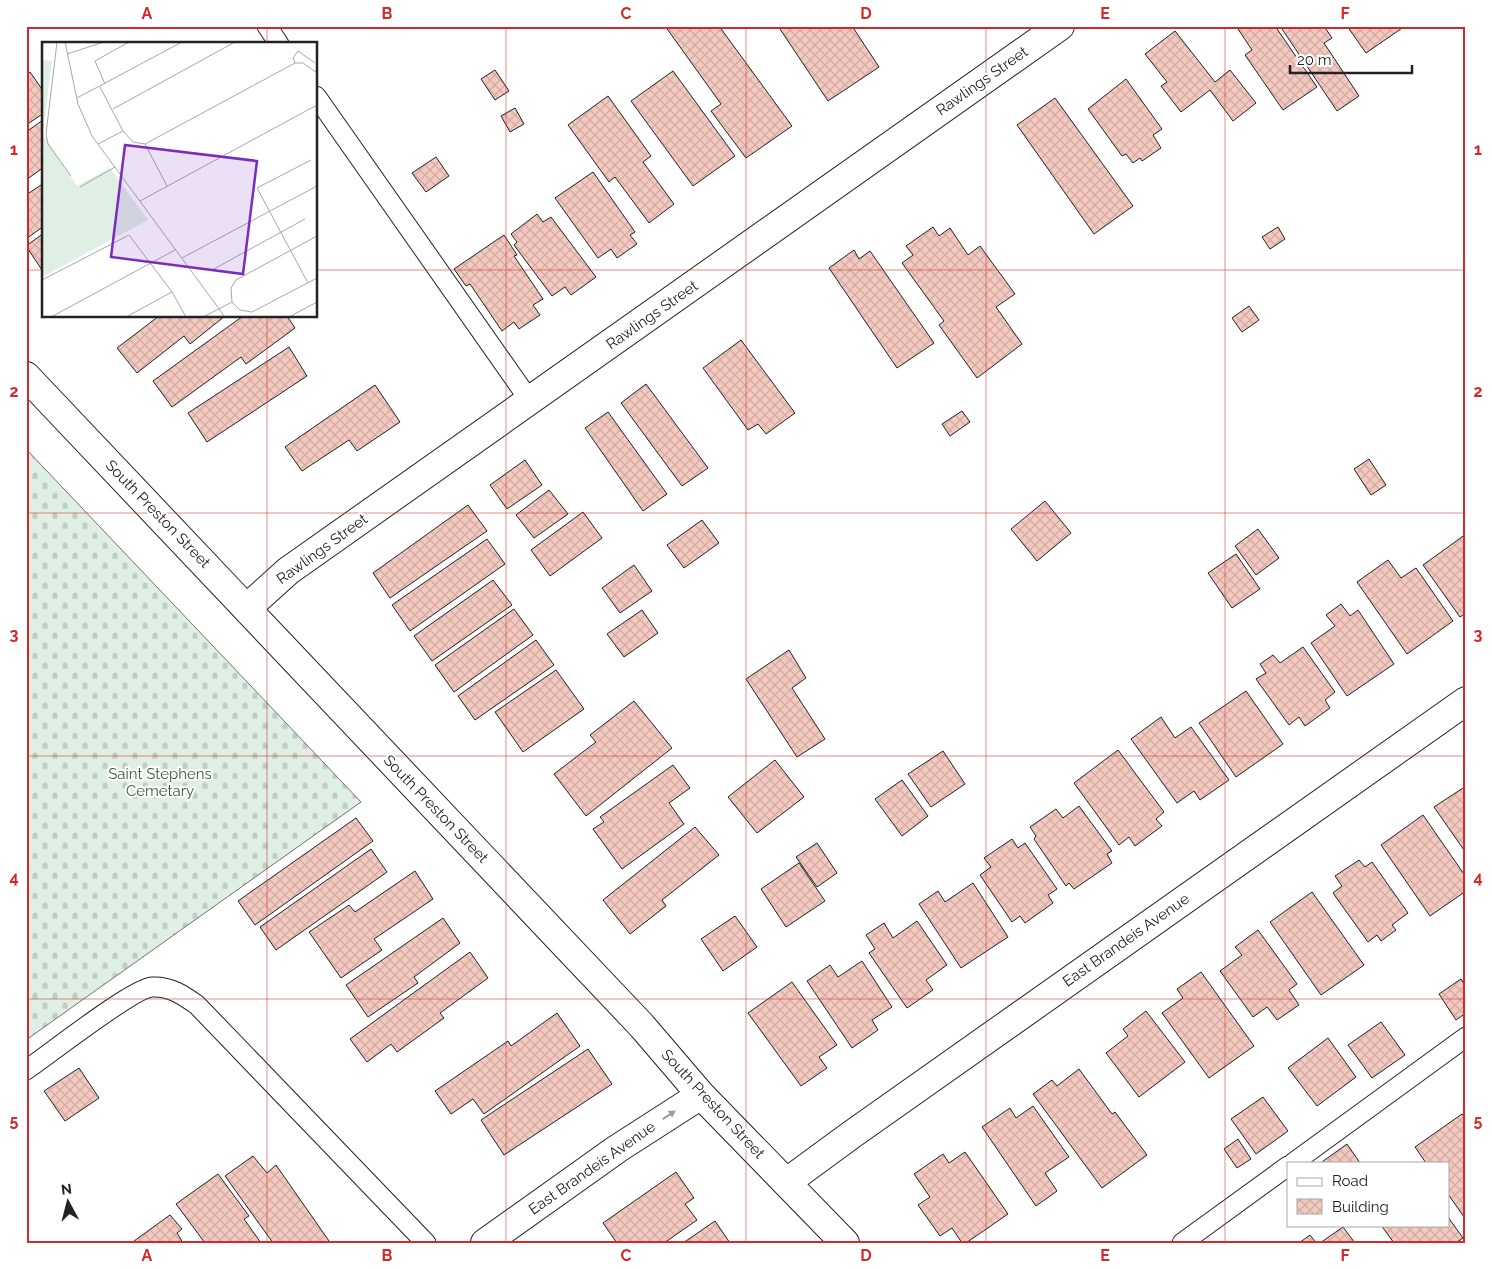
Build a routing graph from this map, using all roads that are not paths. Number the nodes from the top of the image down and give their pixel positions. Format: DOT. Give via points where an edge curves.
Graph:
graph roads {
  1 [pos="267,26"];
  2 [pos="1060,26"];
  3 [pos="278,42"];
  4 [pos="318,99"];
  5 [pos="26,376"];
  6 [pos="530,401"];
  7 [pos="247,608"];
  8 [pos="1466,701"];
  9 [pos="1466,1037"];
  10 [pos="26,1070"];
  11 [pos="701,1095"];
  12 [pos="1294,1162"];
  13 [pos="1287,1167"];
  14 [pos="787,1182"];
  15 [pos="426,1243"];
  16 [pos="485,1243"];
  17 [pos="845,1243"];
  18 [pos="1182,1243"];
  1 -- 3 [label="lane"];
  2 -- 6 [label="street, Rawlings Street"];
  4 -- 6 [label="lane"];
  5 -- 7 [label="street, South Preston Street"];
  6 -- 7 [label="street, Rawlings Street" via="288,571"];
  7 -- 11 [label="street, South Preston Street" via="642,1026"];
  8 -- 14 [label="street, East Brandeis Avenue"];
  9 -- 12 [label="lane"];
  10 -- 15 [label="lane" via="126,1000 150,987 174,990 197,1004"];
  11 -- 14 [label="street, South Preston Street"];
  16 -- 11 [label="street, East Brandeis Avenue, one-way" via="617,1149"];
  13 -- 18 [label="lane"];
  14 -- 17 [label="street, South Preston Street"];
}
